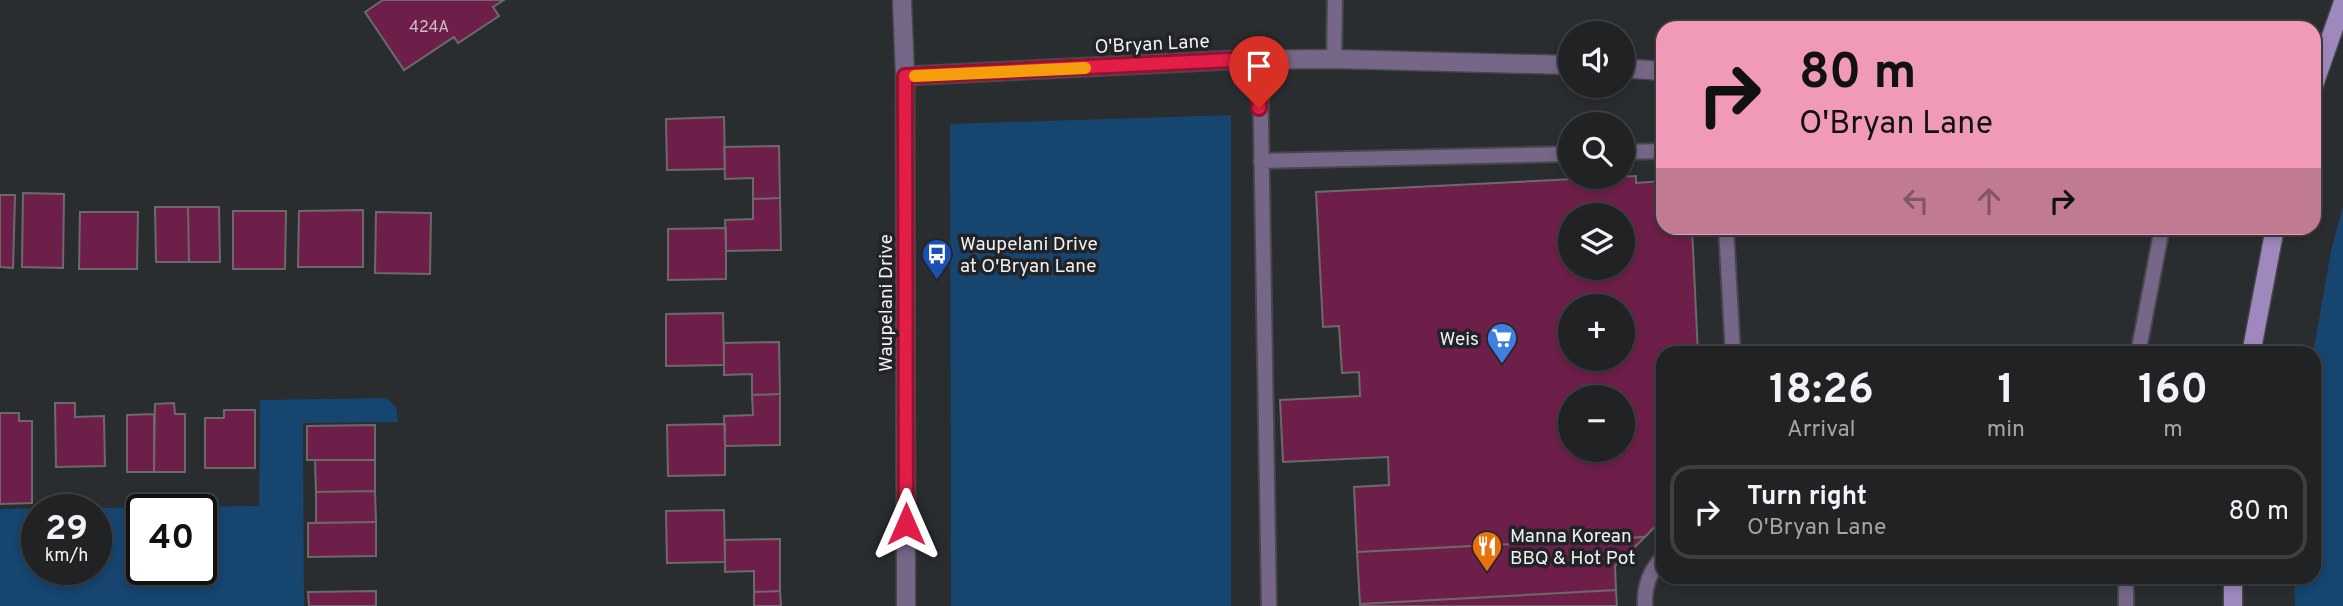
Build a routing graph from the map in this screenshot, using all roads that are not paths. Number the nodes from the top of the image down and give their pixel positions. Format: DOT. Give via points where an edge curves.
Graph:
graph roads {
  1 [pos="902,0"];
  2 [pos="1335,0"];
  3 [pos="2343,2"];
  4 [pos="1334,59"];
  5 [pos="1260,61"];
  6 [pos="1558,65"];
  7 [pos="2321,65"];
  8 [pos="1635,69"];
  9 [pos="1656,71"];
  10 [pos="905,76"];
  11 [pos="1656,151"];
  12 [pos="1635,152"];
  13 [pos="1558,153"];
  14 [pos="1261,161"];
  15 [pos="1726,235"];
  16 [pos="2161,235"];
  17 [pos="2274,235"];
  18 [pos="1733,346"];
  19 [pos="2140,346"];
  20 [pos="2253,346"];
  21 [pos="1656,567"];
  22 [pos="2126,584"];
  23 [pos="2233,584"];
  24 [pos="906,606"];
  25 [pos="1269,606"];
  26 [pos="1645,606"];
  27 [pos="2126,606"];
  28 [pos="2233,606"];
  1 -- 10 [label="street, Waupelani Drive"];
  2 -- 4 [label="lane"];
  3 -- 7 [label="main road"];
  4 -- 5 [label="street, O'Bryan Lane"];
  4 -- 6 [label="street, O'Bryan Lane"];
  5 -- 10 [label="street, O'Bryan Lane"];
  5 -- 14 [label="lane"];
  8 -- 9 [label="street"];
  10 -- 24 [label="street, Waupelani Drive"];
  11 -- 12 [label="lane"];
  13 -- 14 [label="lane"];
  14 -- 25 [label="lane"];
  15 -- 18 [label="lane"];
  16 -- 19 [label="lane"];
  17 -- 20 [label="main road"];
  21 -- 26 [label="lane" via="1644,593"];
  22 -- 27 [label="lane"];
  23 -- 28 [label="main road"];
}
